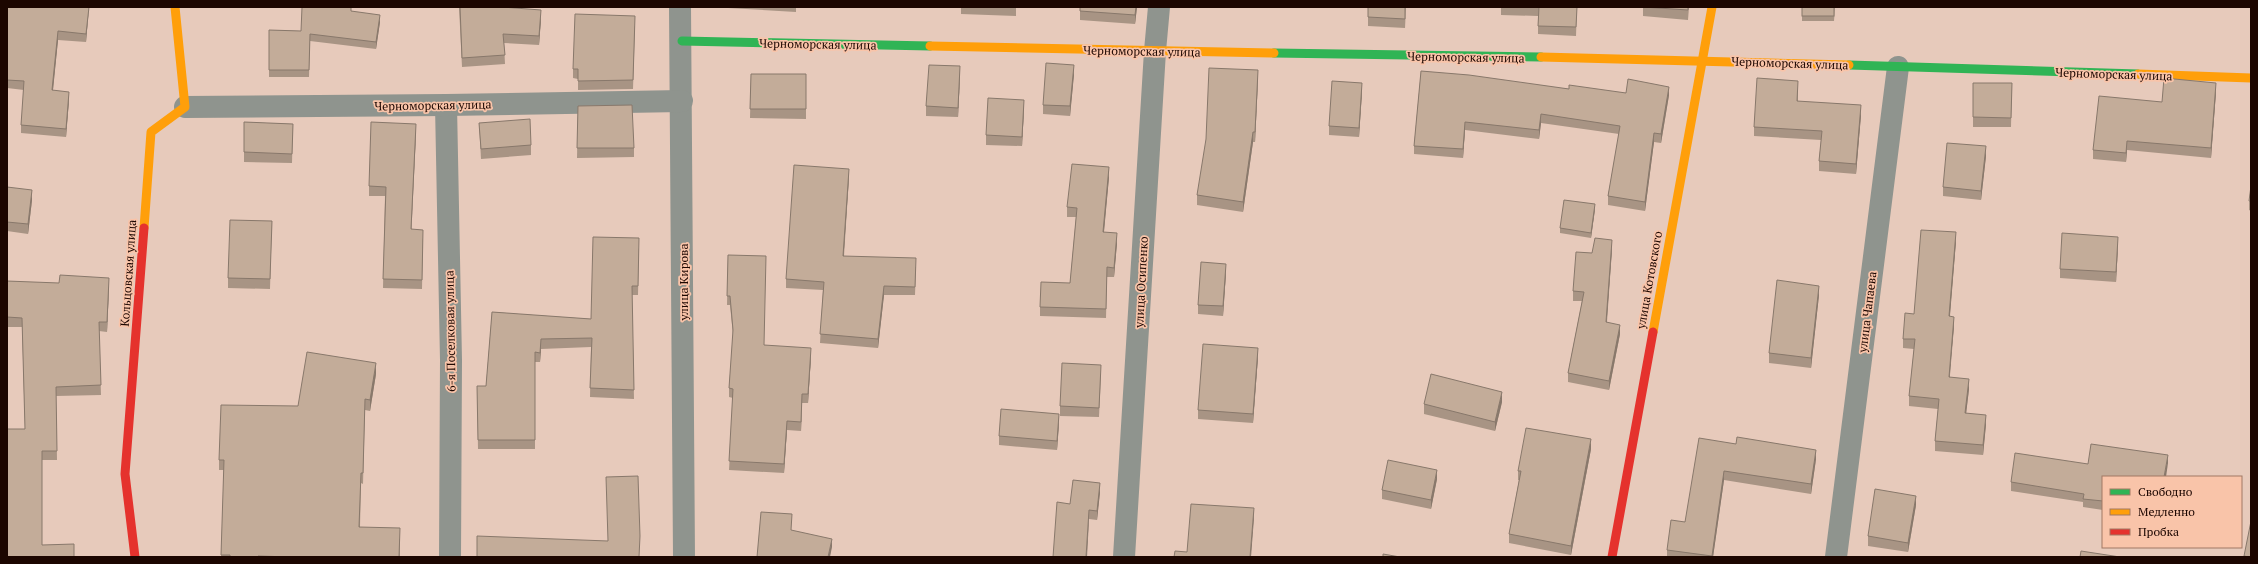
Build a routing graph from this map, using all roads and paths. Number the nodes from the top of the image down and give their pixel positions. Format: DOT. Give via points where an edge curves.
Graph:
graph roads {
  1 [pos="175,7"];
  2 [pos="680,7"];
  3 [pos="1159,7"];
  4 [pos="1712,7"];
  5 [pos="682,40"];
  6 [pos="1155,52"];
  7 [pos="1700,60"];
  8 [pos="1898,67"];
  9 [pos="2251,78"];
  10 [pos="682,101"];
  11 [pos="446,105"];
  12 [pos="185,107"];
  13 [pos="135,557"];
  14 [pos="450,557"];
  15 [pos="684,557"];
  16 [pos="1124,557"];
  17 [pos="1612,557"];
  18 [pos="1836,557"];
  1 -- 12 [label="street"];
  2 -- 5 [label="street, улица Кирова"];
  3 -- 6 [label="street, улица Осипенко"];
  4 -- 7 [label="street, улица Котовского"];
  5 -- 6 [label="street, Черноморская улица"];
  5 -- 10 [label="street, улица Кирова"];
  6 -- 7 [label="street, Черноморская улица"];
  6 -- 16 [label="street, улица Осипенко"];
  7 -- 8 [label="street, Черноморская улица"];
  7 -- 17 [label="street, улица Котовского"];
  8 -- 9 [label="street, Черноморская улица"];
  8 -- 18 [label="street, улица Чапаева"];
  10 -- 11 [label="street, Черноморская улица"];
  10 -- 15 [label="street, улица Кирова"];
  11 -- 12 [label="street, Черноморская улица"];
  11 -- 14 [label="street, 6-я Поселковая улица" via="451,360"];
  12 -- 13 [label="street, Кольцовская улица" via="151,132 125,474"];
}
